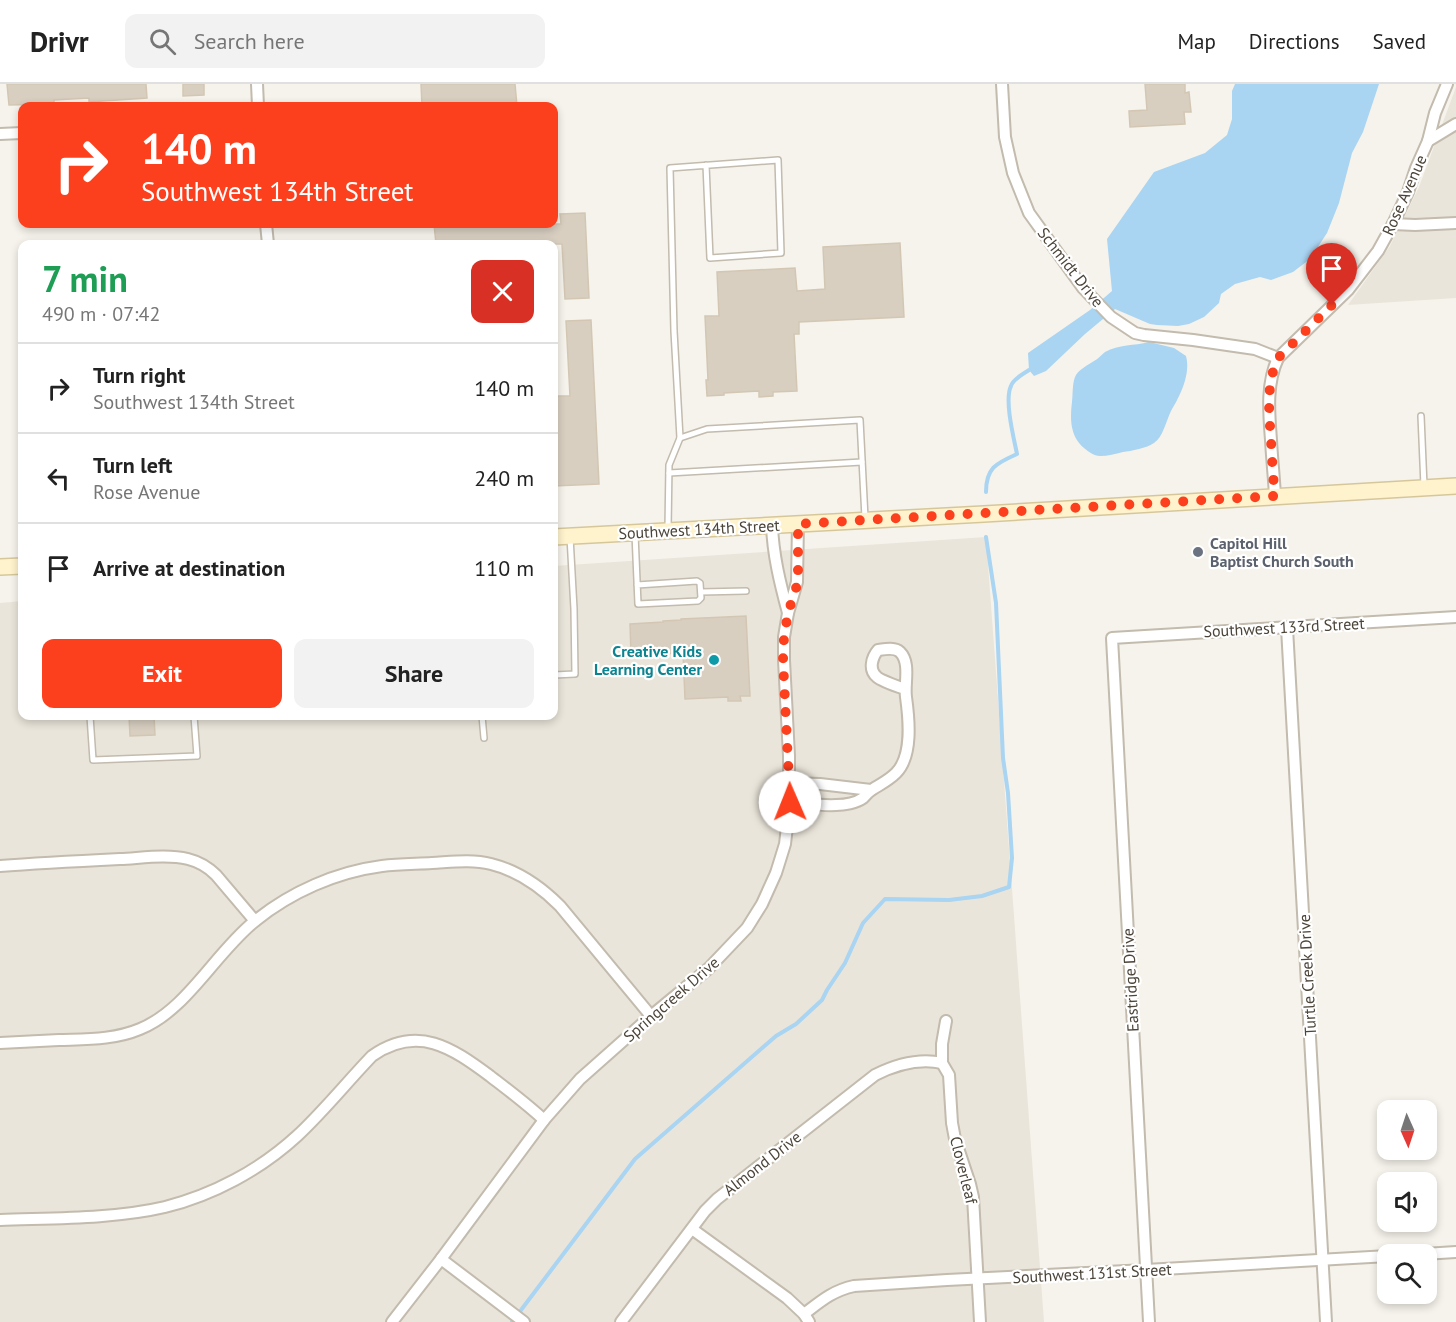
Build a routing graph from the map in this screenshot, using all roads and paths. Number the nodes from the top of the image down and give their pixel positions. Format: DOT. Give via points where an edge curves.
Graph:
graph roads {
  1 [pos="257,84"];
  2 [pos="1002,84"];
  3 [pos="1447,84"];
  4 [pos="258,102"];
  5 [pos="1456,124"];
  6 [pos="18,133"];
  7 [pos="0,134"];
  8 [pos="1428,141"];
  9 [pos="706,165"];
  10 [pos="1456,223"];
  11 [pos="1393,224"];
  12 [pos="1278,358"];
  13 [pos="1421,416"];
  14 [pos="680,438"];
  15 [pos="862,462"];
  16 [pos="669,473"];
  17 [pos="1456,486"];
  18 [pos="1425,488"];
  19 [pos="1275,496"];
  20 [pos="865,520"];
  21 [pos="798,524"];
  22 [pos="772,525"];
  23 [pos="668,531"];
  24 [pos="635,532"];
  25 [pos="570,536"];
  26 [pos="558,537"];
  27 [pos="18,566"];
  28 [pos="0,567"];
  29 [pos="637,585"];
  30 [pos="746,591"];
  31 [pos="701,592"];
  32 [pos="788,613"];
  33 [pos="1456,617"];
  34 [pos="1287,628"];
  35 [pos="1112,638"];
  36 [pos="558,675"];
  37 [pos="905,689"];
  38 [pos="90,720"];
  39 [pos="194,720"];
  40 [pos="482,720"];
  41 [pos="484,738"];
  42 [pos="789,783"];
  43 [pos="871,790"];
  44 [pos="790,802"];
  45 [pos="0,866"];
  46 [pos="255,921"];
  47 [pos="651,1016"];
  48 [pos="946,1021"];
  49 [pos="0,1044"];
  50 [pos="942,1063"];
  51 [pos="544,1120"];
  52 [pos="0,1221"];
  53 [pos="693,1229"];
  54 [pos="1456,1252"];
  55 [pos="1437,1253"];
  56 [pos="1377,1257"];
  57 [pos="441,1259"];
  58 [pos="1323,1261"];
  59 [pos="1146,1270"];
  60 [pos="977,1278"];
  61 [pos="806,1318"];
  62 [pos="392,1322"];
  63 [pos="523,1322"];
  64 [pos="621,1322"];
  65 [pos="980,1322"];
  66 [pos="1149,1322"];
  67 [pos="1326,1322"];
  1 -- 4 [label="street"];
  2 -- 12 [label="street, Schmidt Drive" via="1005,137 1029,213 1083,288 1111,317 1135,333 1256,349"];
  3 -- 8 [label="street, Rose Avenue"];
  5 -- 8 [label="street"];
  6 -- 7 [label="street"];
  8 -- 11 [label="street, Rose Avenue"];
  9 -- 9 [label="lane" via="778,160 781,253 710,258"];
  9 -- 14 [label="lane" via="670,168"];
  10 -- 11 [label="street"];
  11 -- 12 [label="street, Rose Avenue" via="1347,290"];
  12 -- 19 [label="street, Rose Avenue" via="1269,398"];
  13 -- 18 [label="lane"];
  14 -- 15 [label="lane" via="707,429 860,420"];
  14 -- 16 [label="lane"];
  15 -- 16 [label="lane"];
  15 -- 20 [label="lane"];
  16 -- 23 [label="lane"];
  17 -- 18 [label="main road, Southwest 134th Street"];
  18 -- 19 [label="main road, Southwest 134th Street"];
  19 -- 20 [label="main road, Southwest 134th Street"];
  20 -- 21 [label="main road, Southwest 134th Street"];
  21 -- 22 [label="main road, Southwest 134th Street"];
  21 -- 32 [label="street, Springcreek Drive" via="798,582"];
  22 -- 23 [label="main road, Southwest 134th Street"];
  22 -- 32 [label="street, Springcreek Drive"];
  23 -- 24 [label="main road, Southwest 134th Street"];
  24 -- 25 [label="main road, Southwest 134th Street"];
  24 -- 29 [label="lane"];
  25 -- 26 [label="main road, Southwest 134th Street"];
  25 -- 36 [label="lane" via="575,674"];
  27 -- 28 [label="main road"];
  29 -- 31 [label="lane" via="697,581"];
  29 -- 31 [label="lane" via="639,604 698,601"];
  30 -- 31 [label="lane"];
  32 -- 42 [label="street, Springcreek Drive" via="783,660"];
  33 -- 34 [label="street, Southwest 133rd Street"];
  34 -- 35 [label="street, Southwest 133rd Street"];
  34 -- 58 [label="street, Turtle Creek Drive"];
  35 -- 59 [label="street, Eastridge Drive"];
  37 -- 43 [label="street" via="909,718 905,758 897,772"];
  38 -- 39 [label="lane" via="93,760 197,756"];
  40 -- 41 [label="lane"];
  42 -- 43 [label="street"];
  42 -- 44 [label="street, Springcreek Drive"];
  43 -- 44 [label="street" via="850,803"];
  44 -- 47 [label="street, Springcreek Drive" via="782,857 747,928 708,969"];
  45 -- 46 [label="street" via="187,859 200,862 216,874"];
  46 -- 47 [label="street" via="296,893 366,869 458,862 489,864 517,873 547,893"];
  46 -- 49 [label="street" via="175,1007 140,1029 104,1038"];
  47 -- 51 [label="street, Springcreek Drive" via="580,1079"];
  48 -- 50 [label="street, Cloverleaf"];
  50 -- 53 [label="street, Almond Drive" via="916,1062 875,1075 717,1199"];
  50 -- 60 [label="street, Cloverleaf" via="949,1075 955,1139 973,1197"];
  51 -- 52 [label="street" via="453,1050 434,1043 409,1041 383,1048 372,1056 292,1140 260,1165 217,1189 142,1211"];
  51 -- 57 [label="street, Springcreek Drive"];
  53 -- 61 [label="street" via="787,1298"];
  53 -- 64 [label="street, Almond Drive"];
  54 -- 55 [label="street"];
  56 -- 58 [label="street, Southwest 131st Street"];
  57 -- 62 [label="street, Springcreek Drive"];
  57 -- 63 [label="street"];
  58 -- 59 [label="street, Southwest 131st Street"];
  58 -- 67 [label="street, Turtle Creek Drive"];
  59 -- 60 [label="street, Southwest 131st Street"];
  59 -- 66 [label="street, Eastridge Drive"];
  60 -- 61 [label="street, Southwest 131st Street" via="840,1289 828,1295"];
  60 -- 65 [label="street, Cloverleaf"];
}
